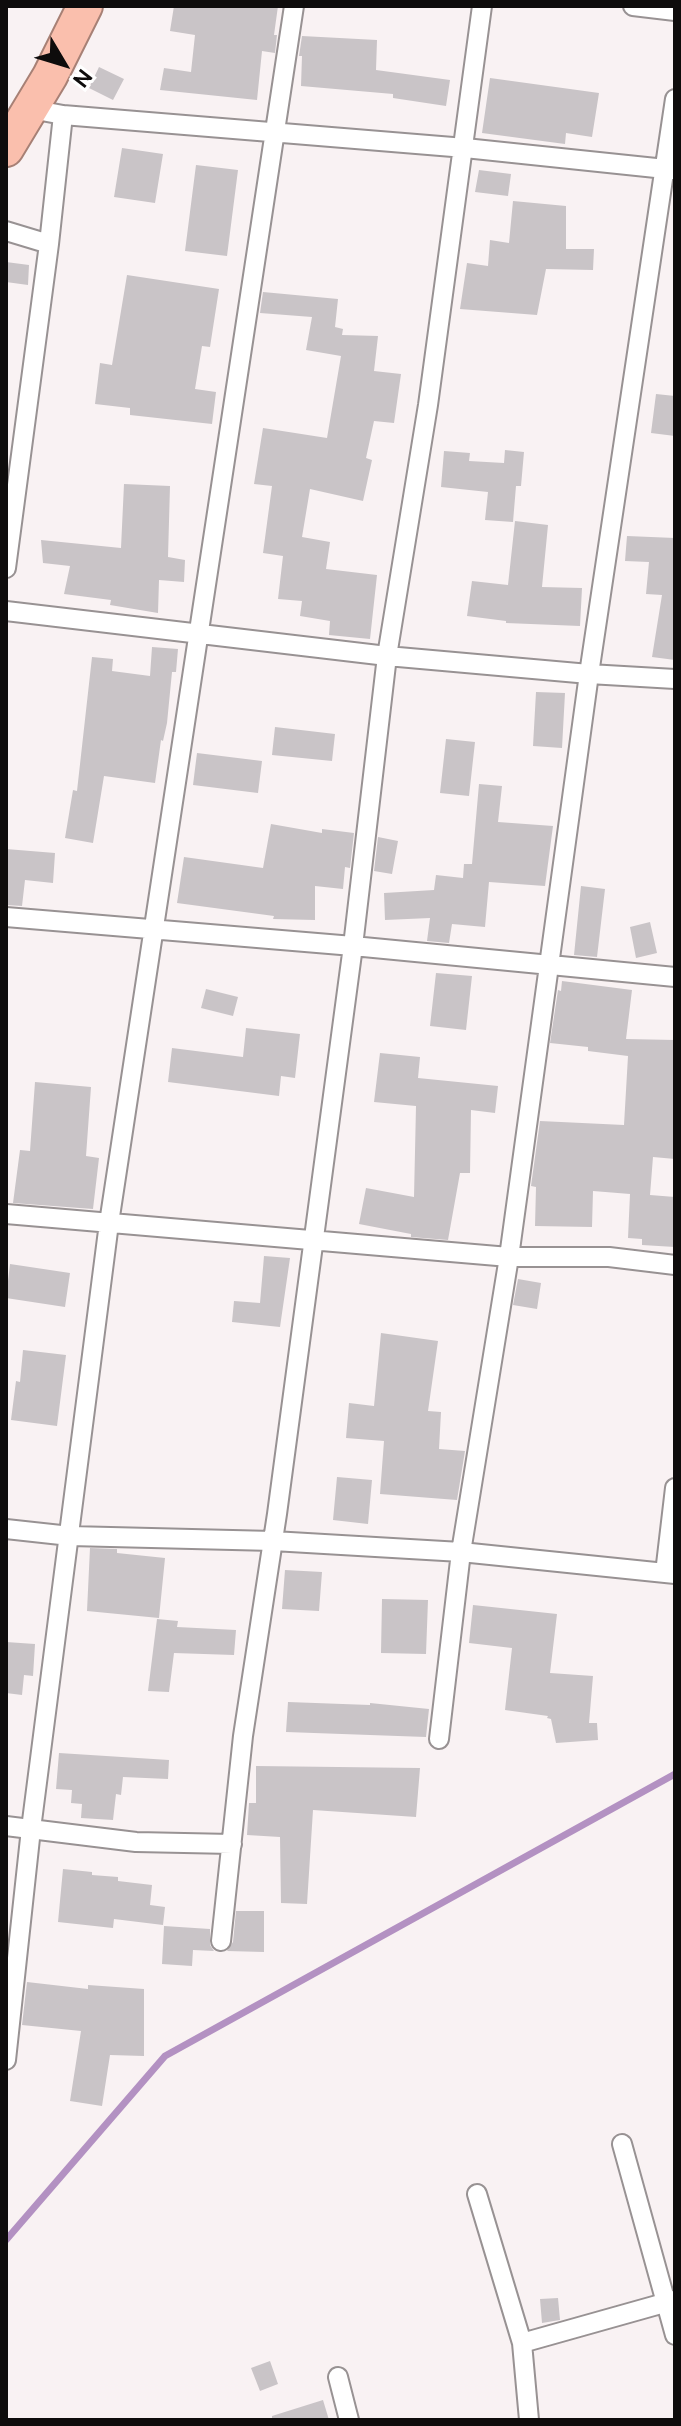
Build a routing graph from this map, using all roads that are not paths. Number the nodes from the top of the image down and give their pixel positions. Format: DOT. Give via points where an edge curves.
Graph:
graph roads {
  1 [pos="85,6"];
  2 [pos="294,6"];
  3 [pos="482,6"];
  4 [pos="633,6"];
  5 [pos="675,11"];
  6 [pos="675,99"];
  7 [pos="47,112"];
  8 [pos="275,134"];
  9 [pos="465,148"];
  10 [pos="6,149"];
  11 [pos="670,170"];
  12 [pos="6,231"];
  13 [pos="49,244"];
  14 [pos="6,568"];
  15 [pos="6,611"];
  16 [pos="200,634"];
  17 [pos="387,656"];
  18 [pos="589,674"];
  19 [pos="675,679"];
  20 [pos="6,917"];
  21 [pos="155,931"];
  22 [pos="353,946"];
  23 [pos="549,965"];
  24 [pos="675,977"];
  25 [pos="6,1214"];
  26 [pos="109,1223"];
  27 [pos="313,1240"];
  28 [pos="509,1257"];
  29 [pos="675,1265"];
  30 [pos="675,1488"];
  31 [pos="6,1529"];
  32 [pos="70,1536"];
  33 [pos="273,1541"];
  34 [pos="461,1552"];
  35 [pos="670,1573"];
  36 [pos="439,1739"];
  37 [pos="6,1826"];
  38 [pos="31,1829"];
  39 [pos="232,1844"];
  40 [pos="221,1941"];
  41 [pos="6,2060"];
  42 [pos="622,2144"];
  43 [pos="477,2194"];
  44 [pos="671,2301"];
  45 [pos="675,2335"];
  46 [pos="522,2343"];
  47 [pos="338,2377"];
  48 [pos="349,2420"];
  49 [pos="529,2420"];
  1 -- 7 [label="highway"];
  2 -- 8 [label="street"];
  3 -- 9 [label="street"];
  4 -- 5 [label="street"];
  6 -- 11 [label="street"];
  7 -- 8 [label="street"];
  7 -- 10 [label="highway"];
  7 -- 13 [label="street"];
  8 -- 9 [label="street"];
  8 -- 16 [label="street"];
  9 -- 11 [label="street"];
  9 -- 17 [label="street"];
  11 -- 18 [label="street" via="642,307"];
  12 -- 13 [label="street"];
  13 -- 14 [label="street"];
  15 -- 16 [label="street"];
  16 -- 17 [label="street"];
  16 -- 21 [label="street"];
  17 -- 18 [label="street"];
  17 -- 22 [label="street"];
  18 -- 19 [label="street"];
  18 -- 23 [label="street"];
  20 -- 21 [label="street"];
  21 -- 22 [label="street"];
  21 -- 26 [label="street"];
  22 -- 23 [label="street"];
  22 -- 27 [label="street"];
  23 -- 24 [label="street"];
  23 -- 28 [label="street"];
  25 -- 26 [label="street"];
  26 -- 27 [label="street"];
  26 -- 32 [label="street"];
  27 -- 28 [label="street"];
  27 -- 33 [label="street"];
  28 -- 29 [label="street" via="609,1257"];
  28 -- 34 [label="street"];
  30 -- 35 [label="street"];
  31 -- 32 [label="street"];
  32 -- 33 [label="street"];
  32 -- 38 [label="street"];
  33 -- 34 [label="street"];
  33 -- 39 [label="street"];
  34 -- 35 [label="street"];
  34 -- 36 [label="street"];
  37 -- 38 [label="street"];
  38 -- 39 [label="street" via="136,1842"];
  38 -- 41 [label="street"];
  39 -- 40 [label="street"];
  42 -- 44 [label="street"];
  43 -- 46 [label="street"];
  44 -- 45 [label="street"];
  44 -- 46 [label="street"];
  46 -- 49 [label="street"];
  47 -- 48 [label="street"];
}
